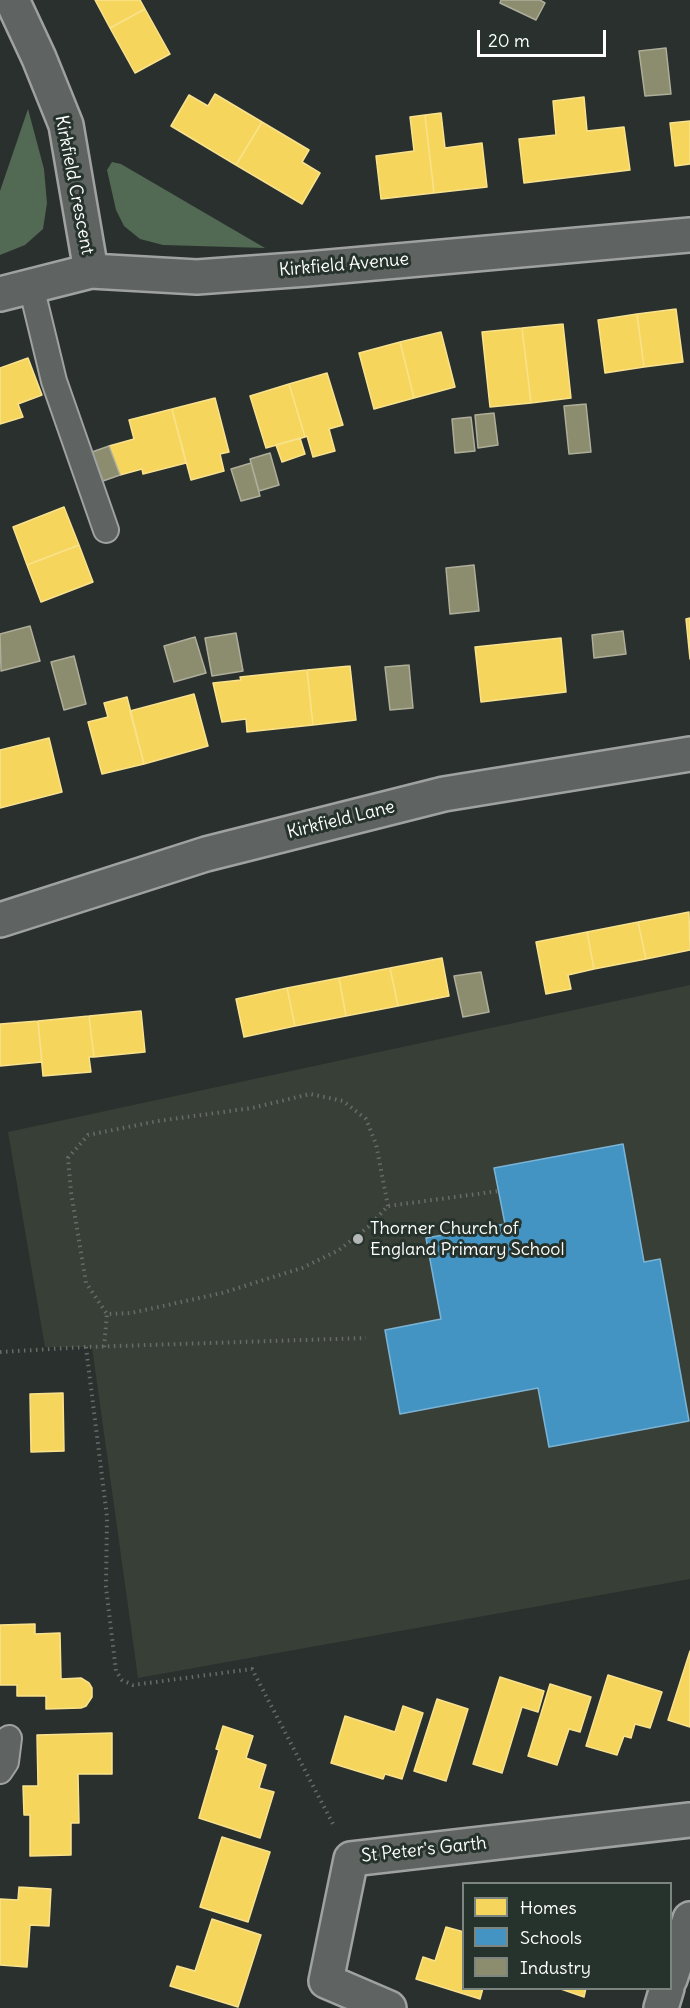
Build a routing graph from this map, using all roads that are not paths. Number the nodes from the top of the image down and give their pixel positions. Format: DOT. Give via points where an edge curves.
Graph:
graph roads {
  1 [pos="12,0"];
  2 [pos="690,235"];
  3 [pos="91,271"];
  4 [pos="31,286"];
  5 [pos="0,294"];
  6 [pos="106,530"];
  7 [pos="690,754"];
  8 [pos="0,920"];
  9 [pos="9,1738"];
  10 [pos="0,1771"];
  11 [pos="690,1820"];
  12 [pos="690,1919"];
  13 [pos="672,1973"];
  14 [pos="667,1990"];
  15 [pos="389,2008"];
  16 [pos="661,2008"];
  1 -- 3 [label="street, Kirkfield Crescent" via="66,125"];
  2 -- 3 [label="street, Kirkfield Avenue" via="208,276"];
  3 -- 4 [label="street, Kirkfield Avenue"];
  4 -- 5 [label="street, Kirkfield Avenue"];
  4 -- 6 [label="lane" via="54,381"];
  7 -- 8 [label="street, Kirkfield Lane" via="444,794 206,854"];
  9 -- 10 [label="lane" via="6,1762"];
  11 -- 15 [label="street, St Peter's Garth" via="351,1858 326,1981"];
  12 -- 13 [label="street"];
  14 -- 16 [label="street"];
}
